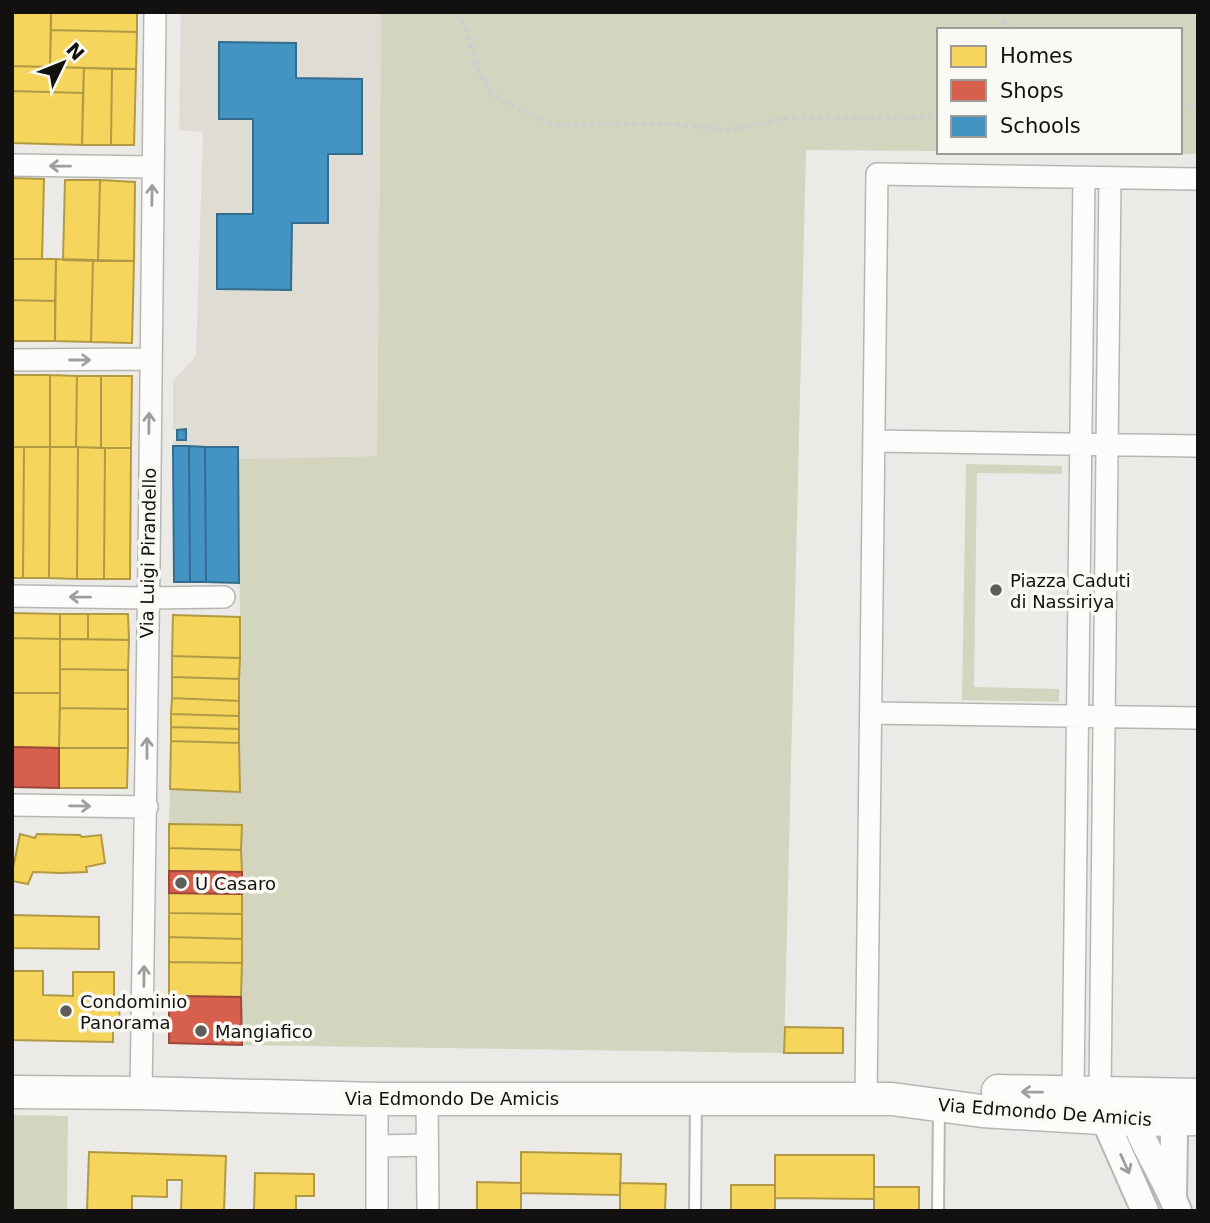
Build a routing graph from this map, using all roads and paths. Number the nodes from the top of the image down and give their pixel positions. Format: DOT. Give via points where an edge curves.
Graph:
graph roads {
  1 [pos="155,12"];
  2 [pos="457,12"];
  3 [pos="1000,12"];
  4 [pos="1007,28"];
  5 [pos="937,117"];
  6 [pos="12,165"];
  7 [pos="153,167"];
  8 [pos="1084,178"];
  9 [pos="1111,178"];
  10 [pos="1198,180"];
  11 [pos="150,359"];
  12 [pos="12,360"];
  13 [pos="874,442"];
  14 [pos="1080,445"];
  15 [pos="1107,445"];
  16 [pos="1198,446"];
  17 [pos="12,596"];
  18 [pos="224,597"];
  19 [pos="148,598"];
  20 [pos="871,713"];
  21 [pos="1077,716"];
  22 [pos="1104,717"];
  23 [pos="1198,719"];
  24 [pos="12,805"];
  25 [pos="147,807"];
  26 [pos="12,1092"];
  27 [pos="141,1093"];
  28 [pos="1198,1095"];
  29 [pos="427,1098"];
  30 [pos="377,1099"];
  31 [pos="696,1099"];
  32 [pos="879,1099"];
  33 [pos="1108,1103"];
  34 [pos="939,1105"];
  35 [pos="1187,1119"];
  36 [pos="428,1145"];
  37 [pos="377,1146"];
  38 [pos="1175,1204"];
  39 [pos="376,1211"];
  40 [pos="428,1211"];
  41 [pos="695,1211"];
  42 [pos="938,1211"];
  43 [pos="1145,1211"];
  1 -- 7 [label="street, Via Luigi Pirandello"];
  2 -- 5 [label="path" via="490,93 552,125 674,124 731,130 786,118"];
  3 -- 4 [label="path"];
  7 -- 6 [label="street, one-way"];
  11 -- 7 [label="street, Via Luigi Pirandello, one-way"];
  8 -- 9 [label="street"];
  8 -- 13 [label="street" via="877,174"];
  8 -- 14 [label="street"];
  9 -- 10 [label="street"];
  9 -- 15 [label="street"];
  12 -- 11 [label="street, one-way"];
  19 -- 11 [label="street, Via Luigi Pirandello, one-way"];
  13 -- 14 [label="street"];
  13 -- 20 [label="street"];
  14 -- 15 [label="street"];
  14 -- 21 [label="street"];
  15 -- 16 [label="street"];
  15 -- 22 [label="street"];
  19 -- 17 [label="street, one-way"];
  18 -- 19 [label="street"];
  25 -- 19 [label="street, Via Luigi Pirandello, one-way"];
  20 -- 21 [label="street"];
  20 -- 32 [label="street"];
  21 -- 22 [label="street"];
  21 -- 33 [label="street"];
  22 -- 23 [label="street"];
  22 -- 33 [label="street"];
  24 -- 25 [label="street, one-way"];
  27 -- 25 [label="street, Via Luigi Pirandello, one-way"];
  26 -- 27 [label="main road, Via Edmondo De Amicis"];
  27 -- 30 [label="main road, Via Edmondo De Amicis"];
  28 -- 33 [label="main road, Via Edmondo De Amicis"];
  29 -- 30 [label="main road, Via Edmondo De Amicis"];
  29 -- 31 [label="main road, Via Edmondo De Amicis"];
  29 -- 36 [label="street"];
  30 -- 37 [label="street"];
  31 -- 32 [label="main road, Via Edmondo De Amicis"];
  31 -- 41 [label="lane"];
  33 -- 32 [label="main road, Via Edmondo De Amicis, one-way" via="974,1091"];
  32 -- 34 [label="main road, Via Edmondo De Amicis"];
  33 -- 34 [label="main road, Via Edmondo De Amicis" via="982,1111"];
  33 -- 35 [label="main road, Via Edmondo De Amicis"];
  33 -- 38 [label="street" via="1139,1135"];
  33 -- 43 [label="street, one-way"];
  34 -- 42 [label="lane"];
  35 -- 38 [label="street" via="1174,1133"];
  36 -- 37 [label="street"];
  36 -- 40 [label="street"];
  37 -- 39 [label="street"];
}
